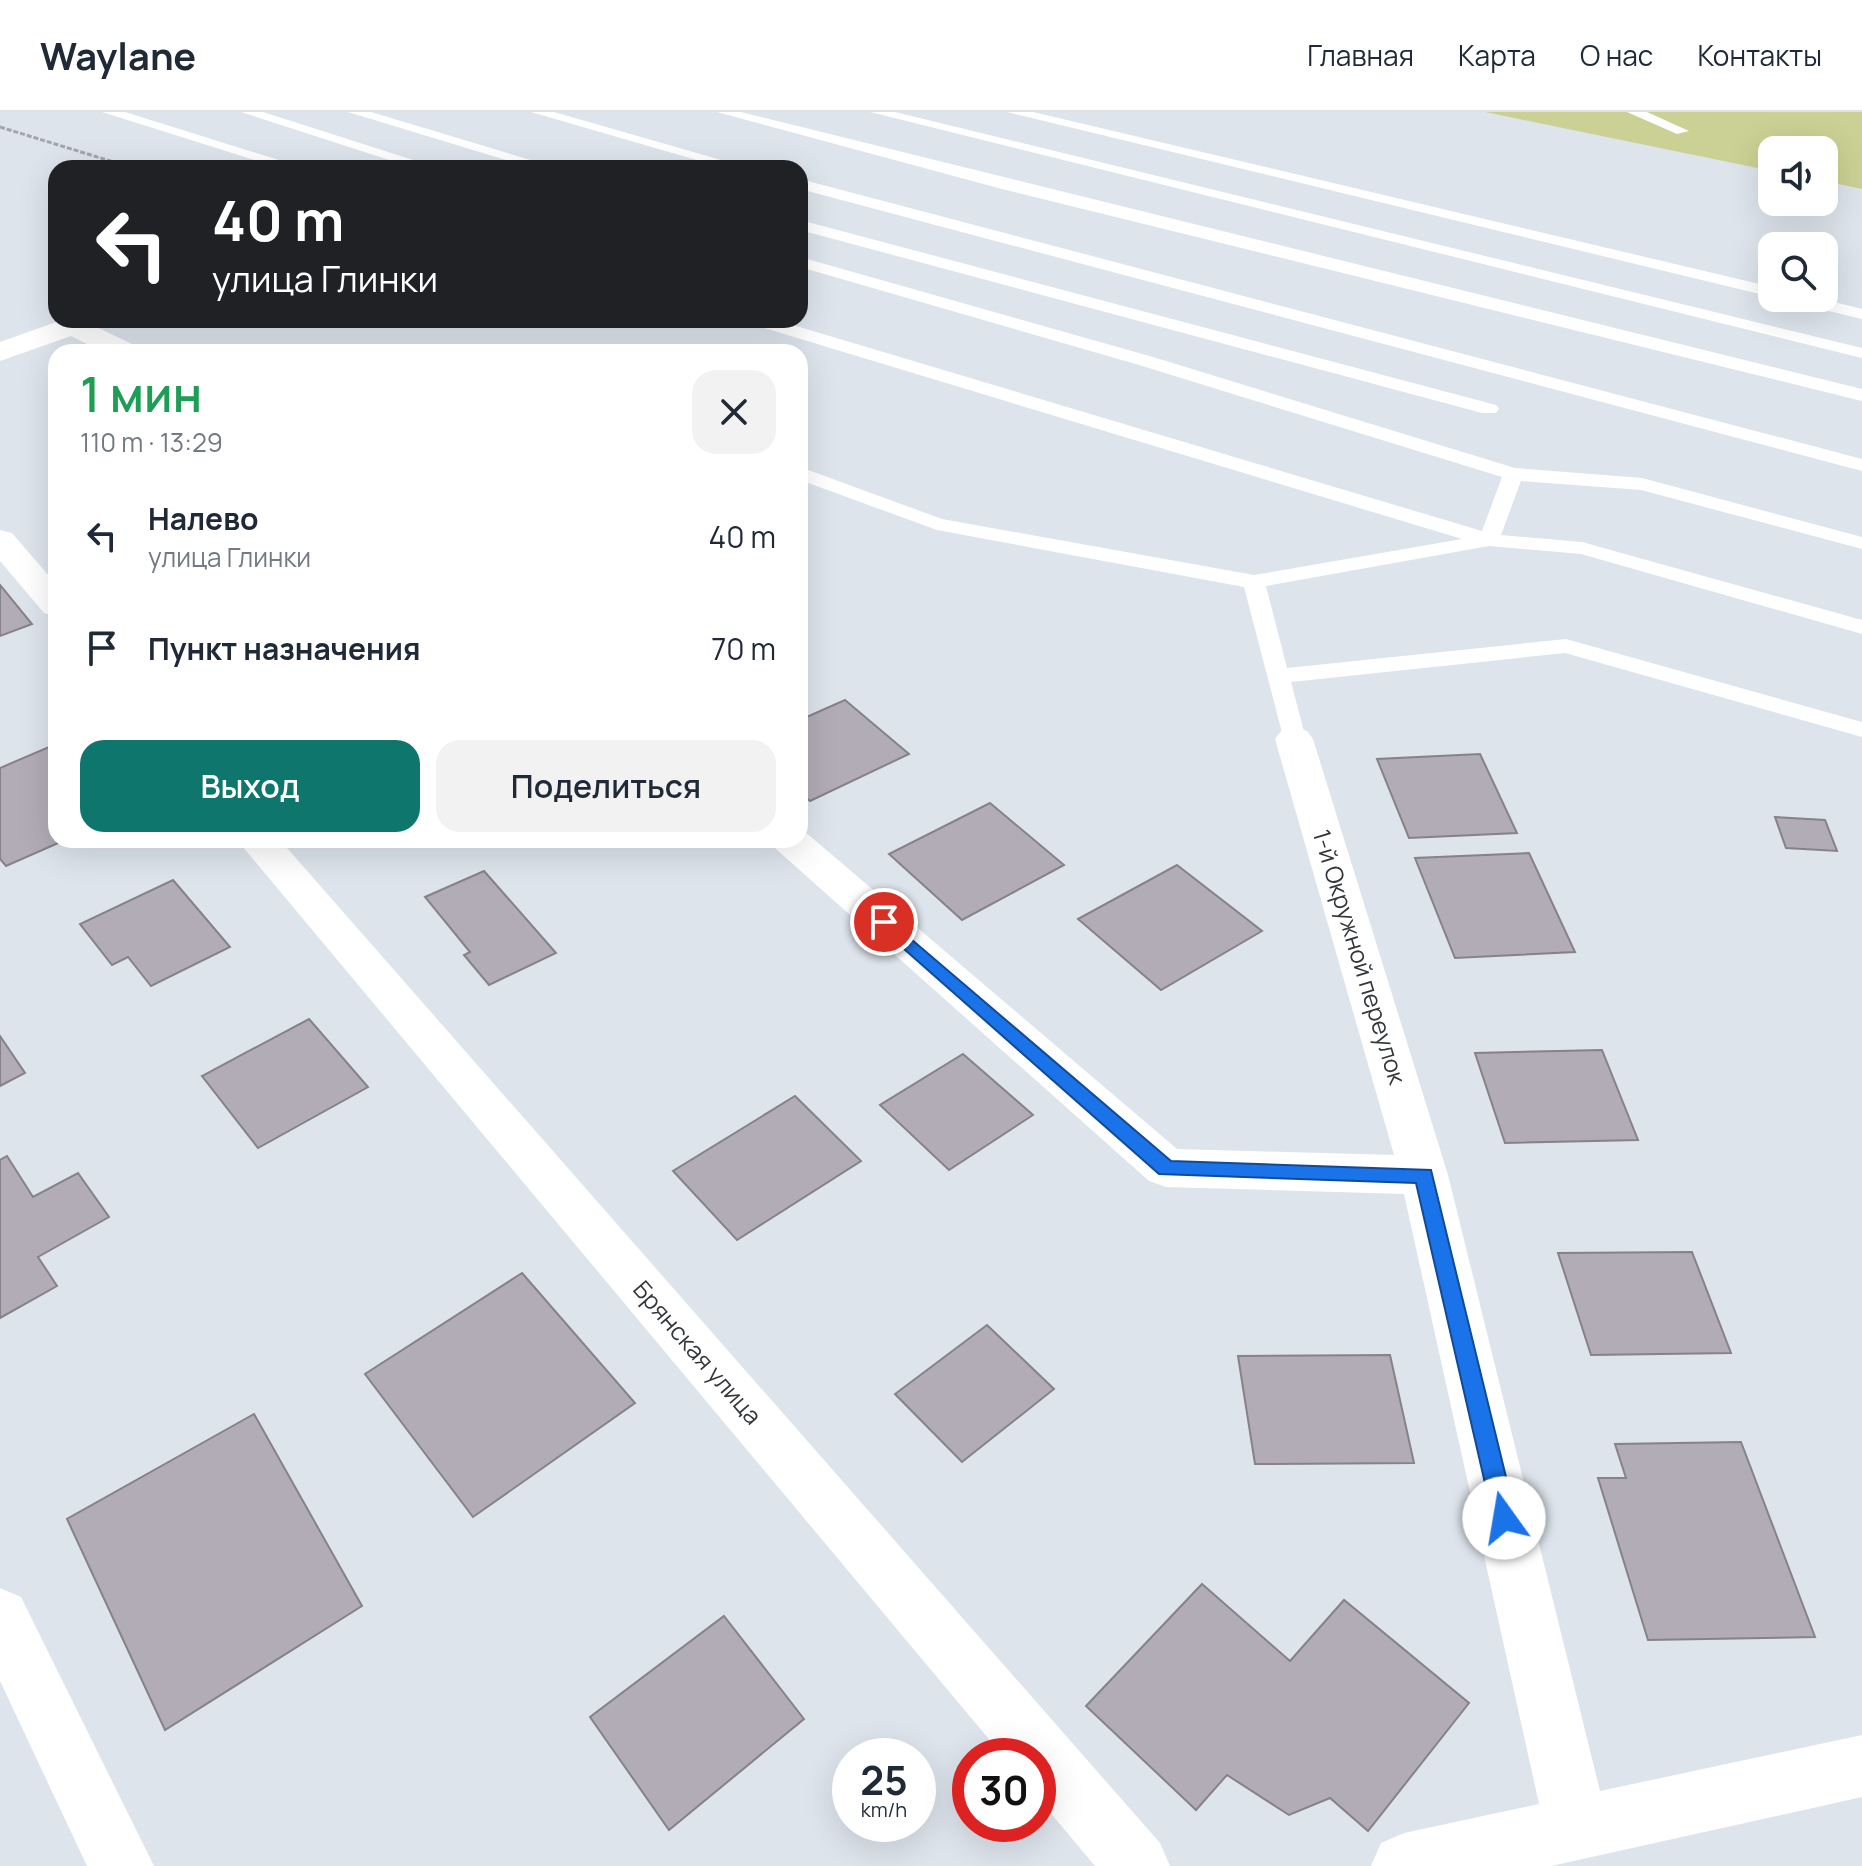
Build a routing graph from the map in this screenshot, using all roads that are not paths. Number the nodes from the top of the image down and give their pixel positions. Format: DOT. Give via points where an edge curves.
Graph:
graph roads {
  1 [pos="109,112"];
  2 [pos="248,112"];
  3 [pos="355,112"];
  4 [pos="538,112"];
  5 [pos="724,112"];
  6 [pos="877,112"];
  7 [pos="1014,112"];
  8 [pos="1634,112"];
  9 [pos="1682,131"];
  10 [pos="263,157"];
  11 [pos="256,160"];
  12 [pos="272,160"];
  13 [pos="404,160"];
  14 [pos="521,160"];
  15 [pos="712,160"];
  16 [pos="808,186"];
  17 [pos="808,227"];
  18 [pos="808,264"];
  19 [pos="1758,289"];
  20 [pos="1838,308"];
  21 [pos="1862,314"];
  22 [pos="66,328"];
  23 [pos="76,328"];
  24 [pos="784,328"];
  25 [pos="109,344"];
  26 [pos="0,352"];
  27 [pos="1862,353"];
  28 [pos="1862,395"];
  29 [pos="1489,409"];
  30 [pos="1862,465"];
  31 [pos="1513,474"];
  32 [pos="808,476"];
  33 [pos="0,540"];
  34 [pos="1489,540"];
  35 [pos="1862,543"];
  36 [pos="1254,582"];
  37 [pos="48,597"];
  38 [pos="1862,627"];
  39 [pos="1278,676"];
  40 [pos="1862,730"];
  41 [pos="1294,739"];
  42 [pos="264,848"];
  43 [pos="799,848"];
  44 [pos="1424,1175"];
  45 [pos="0,1617"];
  46 [pos="1862,1766"];
  47 [pos="1577,1829"];
  48 [pos="121,1866"];
  49 [pos="1137,1866"];
  50 [pos="1404,1866"];
  1 -- 10 [label="lane"];
  2 -- 13 [label="lane"];
  3 -- 14 [label="lane"];
  4 -- 15 [label="lane"];
  5 -- 28 [label="lane" via="1041,196"];
  6 -- 27 [label="lane"];
  7 -- 19 [label="lane"];
  8 -- 9 [label="lane"];
  10 -- 11 [label="lane"];
  10 -- 12 [label="lane"];
  16 -- 30 [label="lane"];
  17 -- 29 [label="lane"];
  18 -- 31 [label="lane"];
  20 -- 21 [label="lane"];
  22 -- 26 [label="street"];
  23 -- 25 [label="street"];
  24 -- 34 [label="lane"];
  31 -- 34 [label="lane"];
  31 -- 35 [label="lane" via="1642,484"];
  32 -- 36 [label="lane" via="937,524"];
  33 -- 37 [label="street"];
  34 -- 36 [label="lane"];
  34 -- 38 [label="lane" via="1582,548"];
  36 -- 39 [label="lane"];
  39 -- 40 [label="lane" via="1566,646"];
  39 -- 41 [label="lane"];
  41 -- 44 [label="street, 1-й Окружной переулок"];
  42 -- 49 [label="street, Брянская улица"];
  43 -- 44 [label="street" via="1166,1168"];
  44 -- 47 [label="street, 1-й Окружной переулок"];
  45 -- 48 [label="street"];
  46 -- 47 [label="street"];
  47 -- 50 [label="street"];
}
